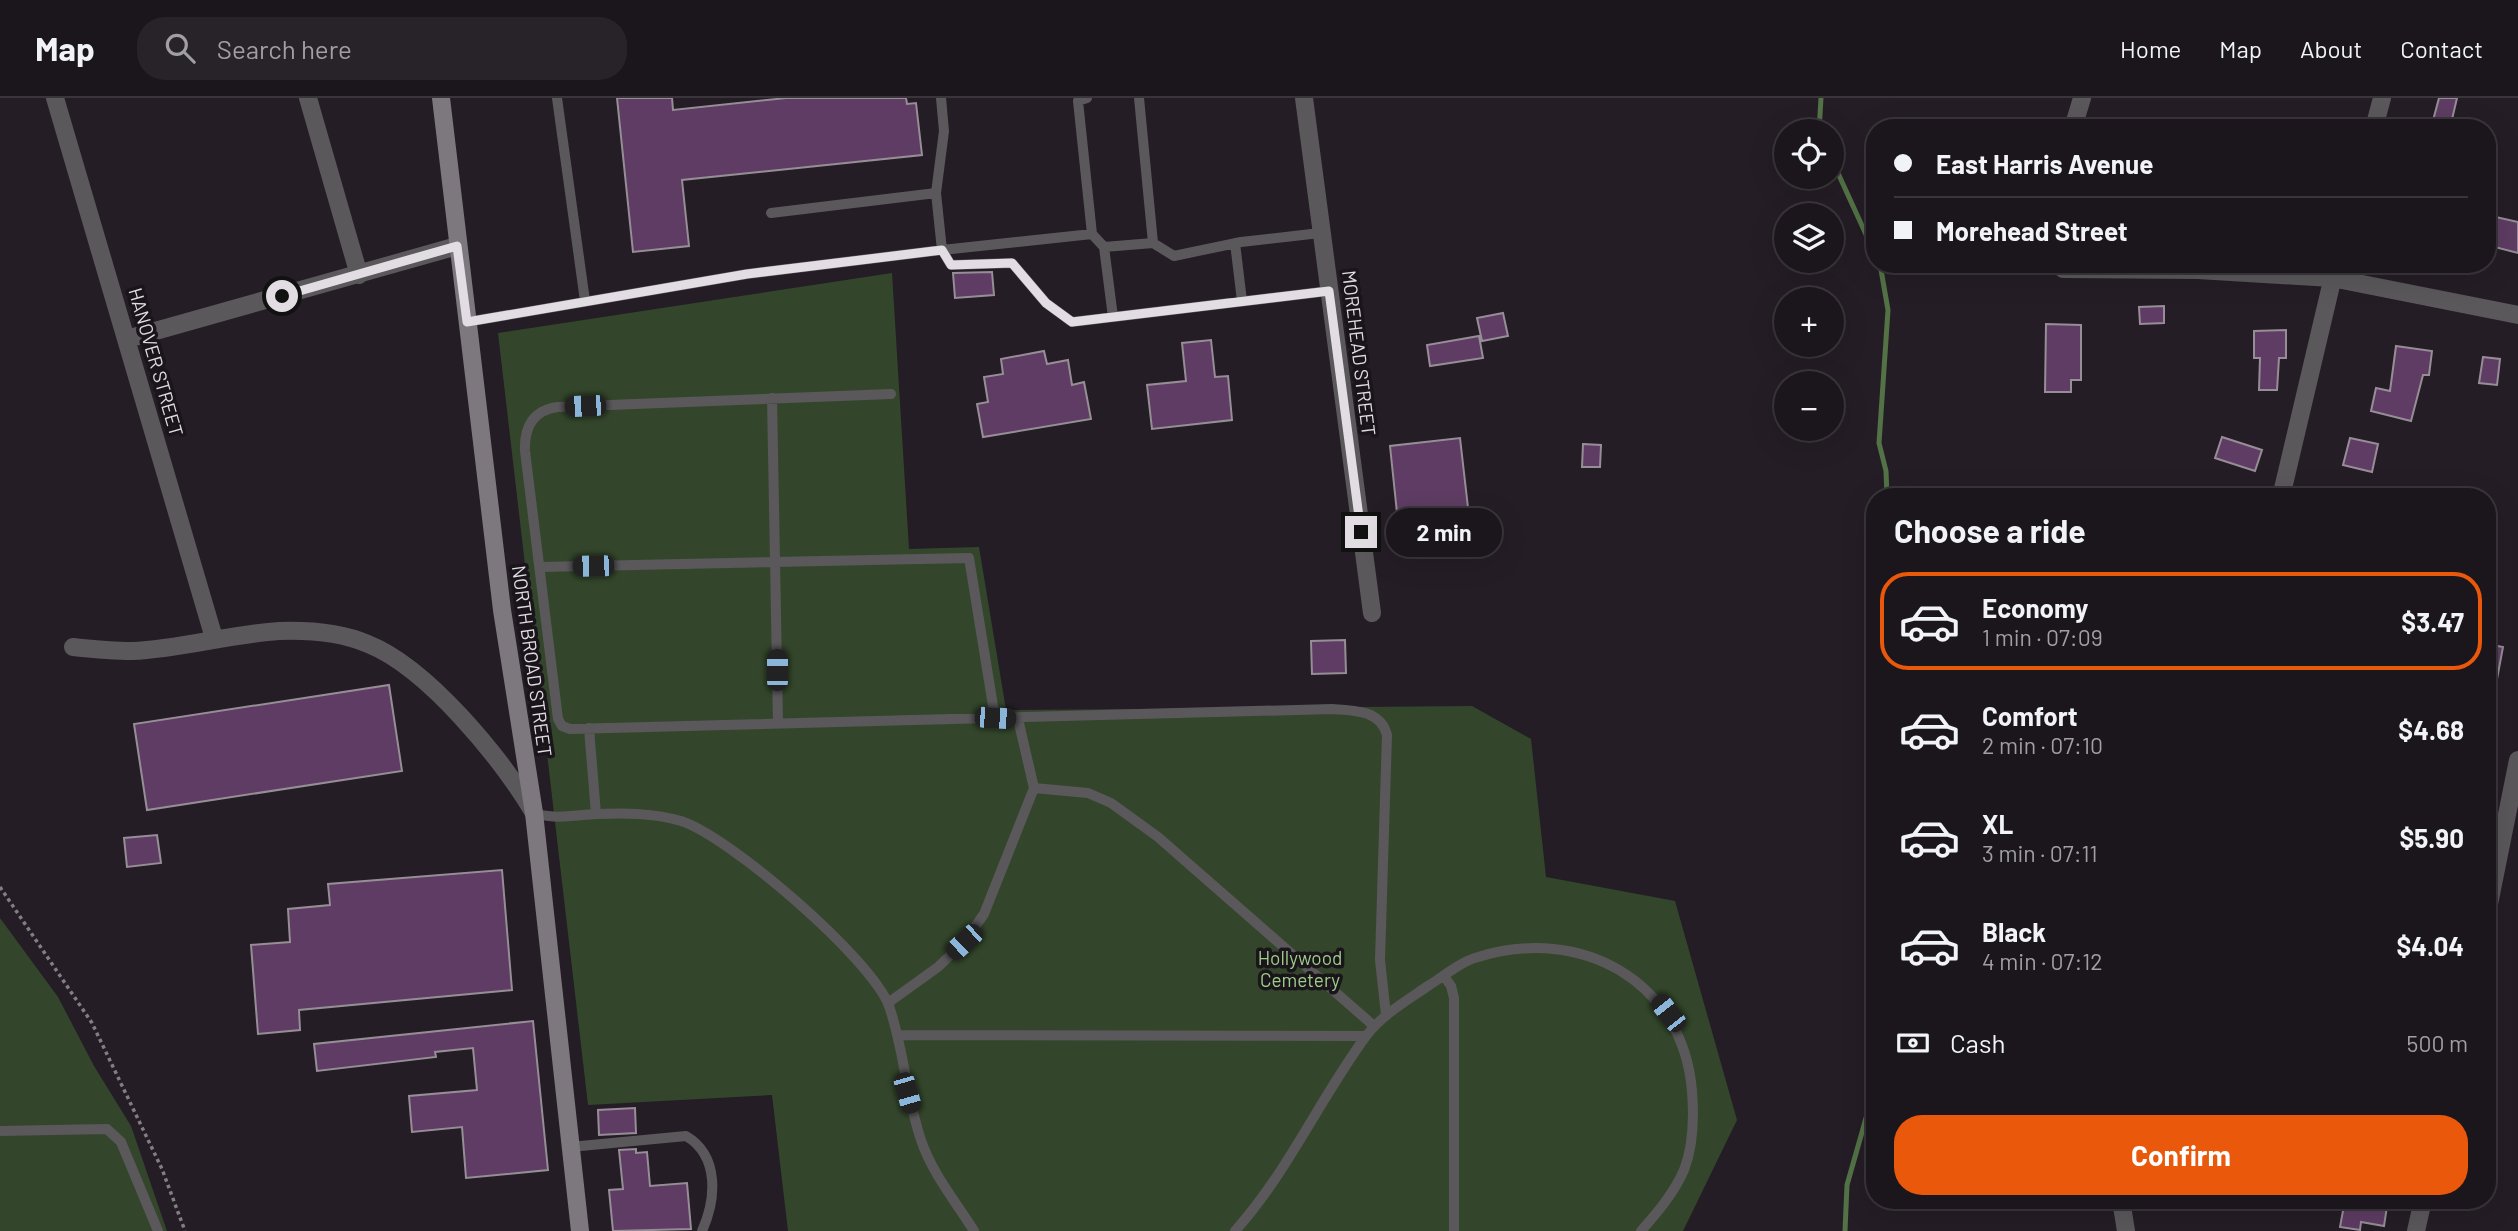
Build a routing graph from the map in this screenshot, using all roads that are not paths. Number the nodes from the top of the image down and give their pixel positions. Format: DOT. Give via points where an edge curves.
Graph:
graph roads {
  1 [pos="55,98"];
  2 [pos="308,98"];
  3 [pos="442,98"];
  4 [pos="556,98"];
  5 [pos="941,98"];
  6 [pos="1087,98"];
  7 [pos="1139,98"];
  8 [pos="1304,98"];
  9 [pos="2082,98"];
  10 [pos="2382,98"];
  11 [pos="2076,119"];
  12 [pos="2376,119"];
  13 [pos="936,193"];
  14 [pos="771,213"];
  15 [pos="1092,233"];
  16 [pos="1320,233"];
  17 [pos="1153,243"];
  18 [pos="1235,243"];
  19 [pos="457,246"];
  20 [pos="1104,247"];
  21 [pos="942,250"];
  22 [pos="2334,273"];
  23 [pos="2342,273"];
  24 [pos="359,275"];
  25 [pos="1329,291"];
  26 [pos="585,301"];
  27 [pos="1242,301"];
  28 [pos="2518,316"];
  29 [pos="1113,317"];
  30 [pos="467,322"];
  31 [pos="127,339"];
  32 [pos="891,394"];
  33 [pos="772,398"];
  34 [pos="2283,488"];
  35 [pos="776,563"];
  36 [pos="541,567"];
  37 [pos="1372,613"];
  38 [pos="214,638"];
  39 [pos="73,647"];
  40 [pos="995,718"];
  41 [pos="1017,719"];
  42 [pos="778,723"];
  43 [pos="589,728"];
  44 [pos="2518,760"];
  45 [pos="1034,788"];
  46 [pos="534,813"];
  47 [pos="596,814"];
  48 [pos="2496,869"];
  49 [pos="1444,976"];
  50 [pos="888,1003"];
  51 [pos="1386,1015"];
  52 [pos="1374,1026"];
  53 [pos="897,1035"];
  54 [pos="1366,1036"];
  55 [pos="0,1130"];
  56 [pos="570,1147"];
  57 [pos="2122,1209"];
  58 [pos="2421,1209"];
  59 [pos="159,1231"];
  60 [pos="580,1231"];
  61 [pos="702,1231"];
  62 [pos="975,1231"];
  63 [pos="1235,1231"];
  64 [pos="1454,1231"];
  65 [pos="1640,1231"];
  66 [pos="2126,1231"];
  67 [pos="2416,1231"];
  1 -- 31 [label="street, HANOVER STREET"];
  2 -- 24 [label="street"];
  3 -- 19 [label="street, NORTH BROAD STREET"];
  4 -- 26 [label="lane"];
  5 -- 13 [label="lane" via="944,131"];
  6 -- 15 [label="lane" via="1078,101"];
  7 -- 17 [label="lane"];
  8 -- 16 [label="street, MOREHEAD STREET"];
  9 -- 11 [label="street"];
  10 -- 12 [label="street"];
  13 -- 14 [label="lane"];
  13 -- 21 [label="lane"];
  15 -- 20 [label="lane"];
  15 -- 21 [label="lane"];
  16 -- 18 [label="lane"];
  16 -- 25 [label="street, MOREHEAD STREET"];
  17 -- 18 [label="lane" via="1174,256"];
  17 -- 20 [label="lane"];
  18 -- 27 [label="lane"];
  19 -- 24 [label="street"];
  19 -- 30 [label="street, NORTH BROAD STREET"];
  20 -- 29 [label="lane"];
  21 -- 26 [label="lane" via="747,274"];
  21 -- 29 [label="lane" via="951,265 1012,263 1046,303 1072,322"];
  22 -- 34 [label="street"];
  23 -- 28 [label="street"];
  24 -- 31 [label="street"];
  25 -- 27 [label="lane"];
  25 -- 37 [label="street, MOREHEAD STREET"];
  26 -- 30 [label="lane"];
  27 -- 29 [label="lane"];
  30 -- 46 [label="street, NORTH BROAD STREET" via="502,610"];
  31 -- 38 [label="street, HANOVER STREET"];
  32 -- 33 [label="lane"];
  33 -- 35 [label="lane"];
  33 -- 36 [label="lane" via="558,407 534,415 526,432 525,451"];
  35 -- 36 [label="lane"];
  35 -- 40 [label="lane" via="969,558"];
  35 -- 42 [label="lane"];
  36 -- 43 [label="lane" via="558,719 570,729"];
  38 -- 39 [label="street" via="132,651"];
  38 -- 46 [label="street" via="310,631 359,641 395,658 482,740"];
  40 -- 41 [label="lane"];
  40 -- 42 [label="lane"];
  41 -- 45 [label="lane"];
  41 -- 51 [label="lane" via="1332,709 1363,711 1376,718 1387,735 1380,960"];
  42 -- 43 [label="lane"];
  43 -- 47 [label="lane"];
  44 -- 48 [label="street"];
  45 -- 50 [label="lane" via="1008,860 973,931 937,967"];
  45 -- 52 [label="lane" via="1088,793 1111,803 1158,837"];
  46 -- 47 [label="lane" via="550,818"];
  46 -- 56 [label="street, NORTH BROAD STREET"];
  47 -- 50 [label="lane" via="651,814 715,836 754,863 814,918"];
  49 -- 51 [label="lane"];
  49 -- 64 [label="lane" via="1454,998"];
  49 -- 65 [label="lane" via="1477,957 1510,950 1564,949 1614,967 1656,998 1684,1047 1691,1079 1692,1125 1683,1172"];
  50 -- 53 [label="lane"];
  51 -- 52 [label="lane"];
  52 -- 54 [label="lane"];
  53 -- 54 [label="lane"];
  53 -- 62 [label="lane" via="921,1142"];
  54 -- 63 [label="lane" via="1272,1188"];
  55 -- 59 [label="lane" via="107,1129 121,1142"];
  56 -- 60 [label="street, NORTH BROAD STREET"];
  56 -- 61 [label="lane" via="686,1136 705,1152 711,1175 711,1204"];
  57 -- 66 [label="street"];
  58 -- 67 [label="street"];
}
